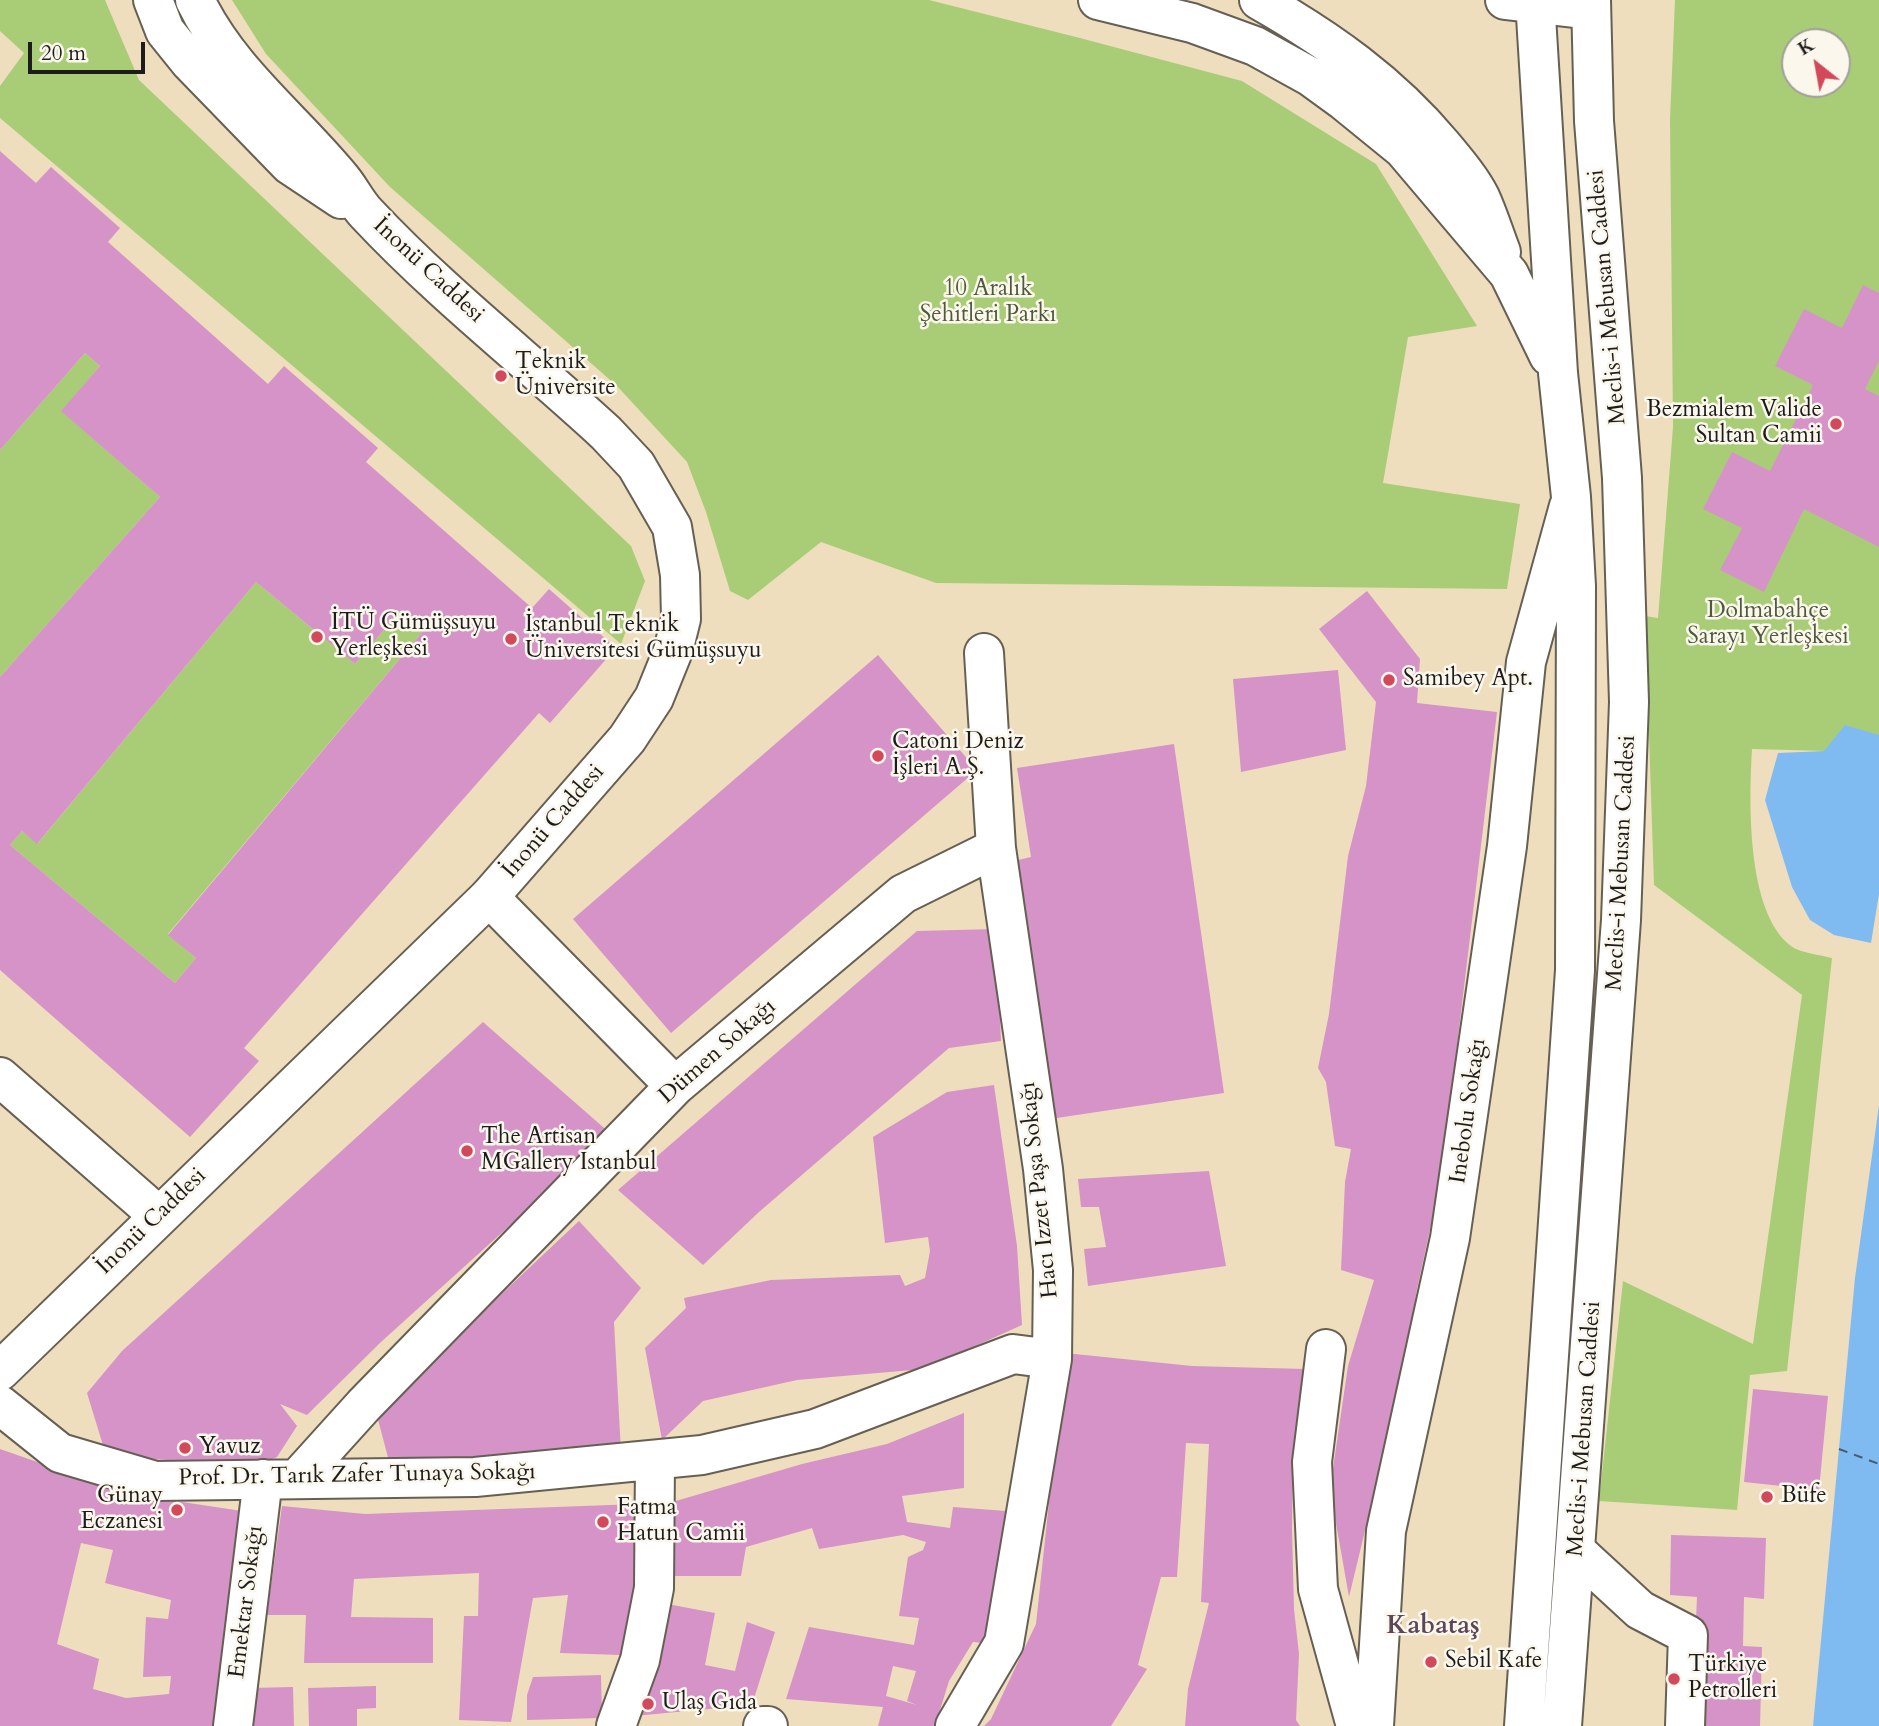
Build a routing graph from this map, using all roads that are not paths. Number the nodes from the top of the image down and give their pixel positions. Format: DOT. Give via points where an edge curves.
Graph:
graph roads {
  1 [pos="153,0"];
  2 [pos="195,0"];
  3 [pos="1098,0"];
  4 [pos="1259,0"];
  5 [pos="1525,1"];
  6 [pos="1591,5"];
  7 [pos="365,211"];
  8 [pos="1509,274"];
  9 [pos="1558,373"];
  10 [pos="1571,497"];
  11 [pos="984,653"];
  12 [pos="996,848"];
  13 [pos="489,897"];
  14 [pos="0,1077"];
  15 [pos="675,1086"];
  16 [pos="159,1216"];
  17 [pos="1326,1349"];
  18 [pos="1052,1359"];
  19 [pos="0,1371"];
  20 [pos="0,1405"];
  21 [pos="655,1461"];
  22 [pos="280,1479"];
  23 [pos="1577,1552"];
  24 [pos="233,1726"];
  25 [pos="616,1726"];
  26 [pos="955,1726"];
  27 [pos="1356,1726"];
  28 [pos="1374,1726"];
  29 [pos="1524,1726"];
  30 [pos="1562,1726"];
  31 [pos="1685,1726"];
  1 -- 7 [label="main road, İnonü Caddesi" via="165,31 190,62 290,165 327,192"];
  2 -- 7 [label="main road, İnonü Caddesi" via="208,26 258,92 340,176"];
  3 -- 8 [label="main road" via="1192,23 1255,46 1311,78 1403,149"];
  4 -- 8 [label="main road" via="1343,51 1422,122 1480,198"];
  5 -- 6 [label="main road"];
  5 -- 9 [label="main road, Meclis-i Mebusan Caddesi"];
  6 -- 23 [label="main road, Meclis-i Mebusan Caddesi" via="1594,121 1622,478 1629,702 1621,920"];
  7 -- 13 [label="main road, İnonü Caddesi" via="606,433 647,481 672,527 681,619 654,698 627,739"];
  8 -- 9 [label="main road"];
  9 -- 10 [label="main road, Meclis-i Mebusan Caddesi"];
  10 -- 28 [label="main road, Inebolu Sokağı" via="1526,662 1507,846 1450,1238 1386,1531"];
  10 -- 29 [label="main road, Meclis-i Mebusan Caddesi" via="1576,586 1575,970"];
  11 -- 12 [label="main road, Hacı Izzet Paşa Sokağı"];
  12 -- 15 [label="main road, Dümen Sokağı" via="903,894"];
  12 -- 18 [label="main road, Hacı Izzet Paşa Sokağı" via="1044,1181 1053,1270"];
  13 -- 15 [label="main road"];
  13 -- 16 [label="main road, İnonü Caddesi"];
  14 -- 16 [label="main road"];
  15 -- 22 [label="main road, Dümen Sokağı" via="364,1405"];
  16 -- 19 [label="main road, İnonü Caddesi"];
  17 -- 27 [label="main road" via="1312,1462 1318,1589"];
  18 -- 21 [label="main road, Prof. Dr. Tarık Zafer Tunaya Sokağı" via="1013,1354 816,1429"];
  18 -- 26 [label="main road, Hacı Izzet Paşa Sokağı" via="1004,1643"];
  20 -- 22 [label="main road, Prof. Dr. Tarık Zafer Tunaya Sokağı" via="60,1453 143,1478"];
  21 -- 22 [label="main road, Prof. Dr. Tarık Zafer Tunaya Sokağı" via="475,1477"];
  21 -- 25 [label="main road" via="654,1588 639,1660"];
  22 -- 24 [label="main road, Emektar Sokağı"];
  23 -- 30 [label="main road, Meclis-i Mebusan Caddesi"];
  23 -- 31 [label="main road" via="1640,1609 1688,1635"];
}
